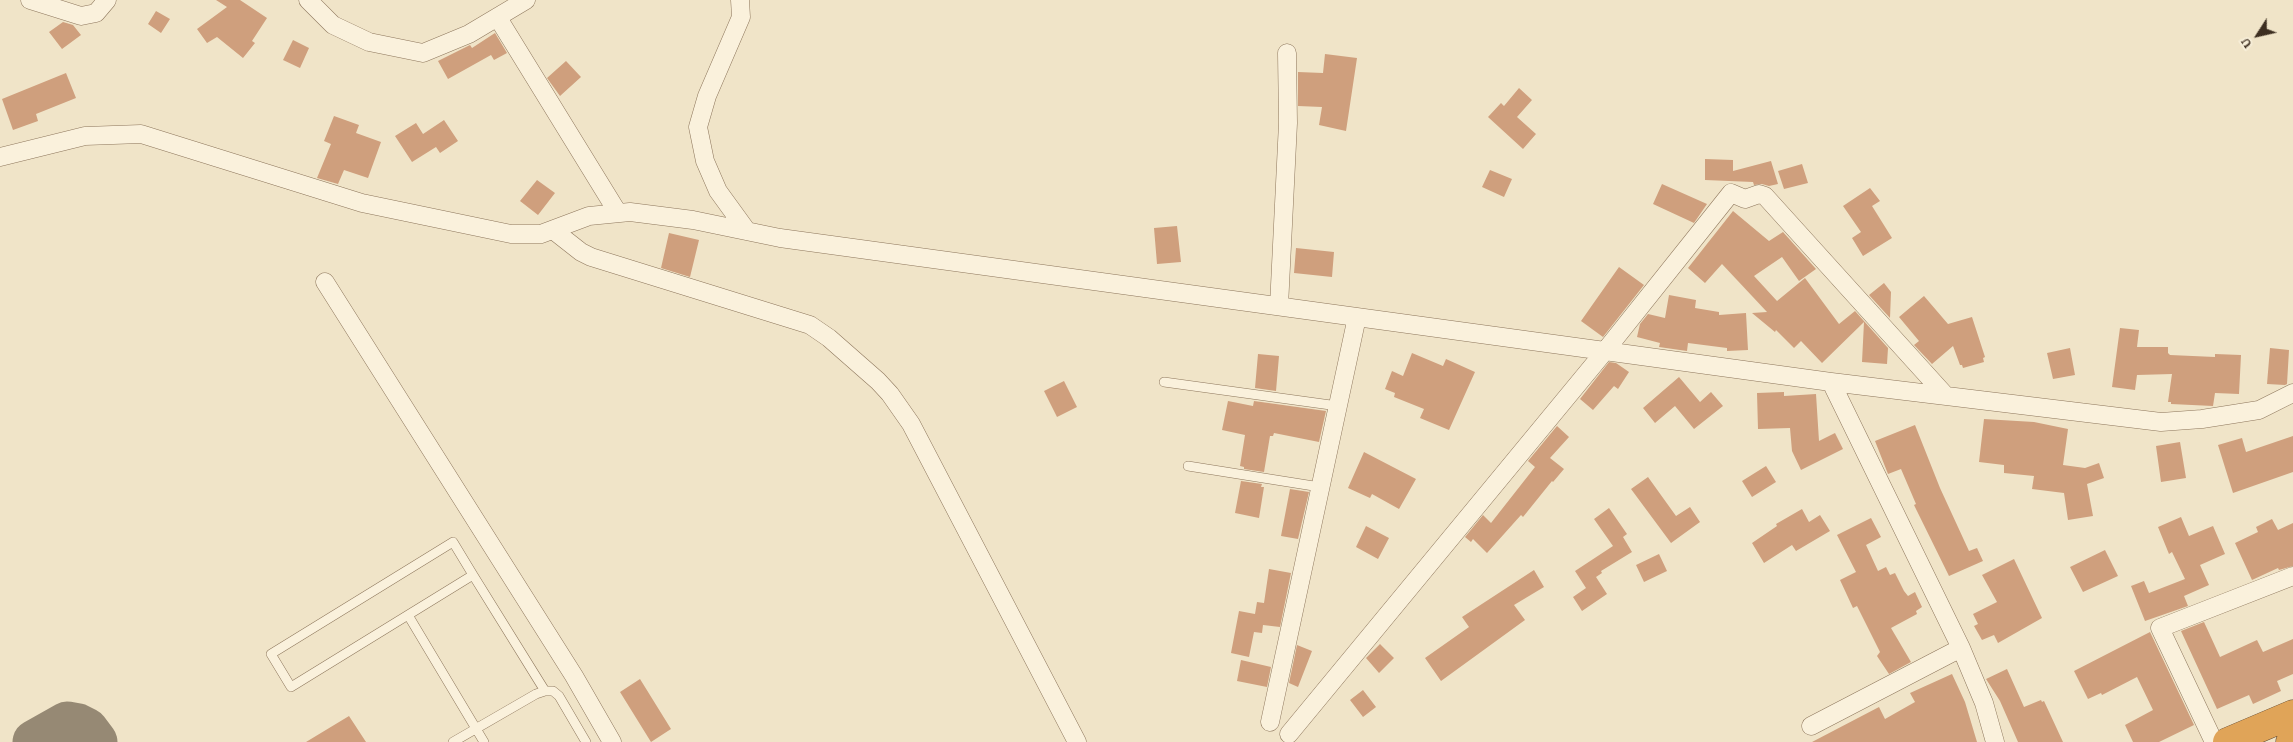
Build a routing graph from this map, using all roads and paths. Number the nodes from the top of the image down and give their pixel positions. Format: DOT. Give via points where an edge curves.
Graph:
graph roads {
  1 [pos="30,0"];
  2 [pos="107,0"];
  3 [pos="308,0"];
  4 [pos="526,0"];
  5 [pos="740,0"];
  6 [pos="498,18"];
  7 [pos="1287,53"];
  8 [pos="0,157"];
  9 [pos="618,213"];
  10 [pos="553,230"];
  11 [pos="747,231"];
  12 [pos="325,282"];
  13 [pos="1279,306"];
  14 [pos="1357,317"];
  15 [pos="1605,351"];
  16 [pos="1164,382"];
  17 [pos="1830,382"];
  18 [pos="2293,393"];
  19 [pos="1946,396"];
  20 [pos="1338,406"];
  21 [pos="1188,466"];
  22 [pos="1320,487"];
  23 [pos="474,574"];
  24 [pos="2293,576"];
  25 [pos="408,615"];
  26 [pos="1961,648"];
  27 [pos="545,691"];
  28 [pos="2293,714"];
  29 [pos="1270,722"];
  30 [pos="1811,726"];
  31 [pos="476,729"];
  32 [pos="1289,734"];
  33 [pos="454,742"];
  34 [pos="484,742"];
  35 [pos="586,742"];
  36 [pos="612,742"];
  37 [pos="1077,742"];
  38 [pos="1994,742"];
  39 [pos="2214,742"];
  40 [pos="2227,742"];
  1 -- 2 [label="street" via="81,16 96,13"];
  3 -- 6 [label="street" via="333,25 369,42 423,53"];
  4 -- 6 [label="street"];
  5 -- 11 [label="street" via="741,17 707,96 698,127 705,160 718,191"];
  6 -- 9 [label="street"];
  7 -- 13 [label="street" via="1288,123"];
  8 -- 10 [label="street" via="85,136 141,134 362,203 511,234 540,234"];
  9 -- 10 [label="street" via="589,216"];
  9 -- 11 [label="street" via="693,220"];
  10 -- 37 [label="street" via="591,257 810,325 878,381 912,424"];
  11 -- 13 [label="street"];
  12 -- 36 [label="street" via="574,676"];
  13 -- 14 [label="street"];
  14 -- 15 [label="street"];
  14 -- 20 [label="street"];
  15 -- 17 [label="street"];
  15 -- 19 [label="street" via="1728,195 1734,193 1745,199 1762,194"];
  15 -- 32 [label="street"];
  16 -- 20 [label="lane"];
  17 -- 19 [label="street"];
  17 -- 26 [label="street"];
  18 -- 19 [label="street" via="2259,410 2161,422"];
  20 -- 22 [label="street"];
  21 -- 22 [label="lane"];
  22 -- 29 [label="street"];
  23 -- 25 [label="lane"];
  23 -- 25 [label="lane" via="453,542 271,654 291,687"];
  23 -- 27 [label="lane"];
  24 -- 39 [label="street" via="2160,628"];
  25 -- 31 [label="lane"];
  26 -- 30 [label="street"];
  26 -- 38 [label="street" via="1984,703"];
  27 -- 31 [label="lane"];
  27 -- 35 [label="lane" via="559,696"];
  28 -- 40 [label="highway"];
  31 -- 33 [label="lane"];
  31 -- 34 [label="lane"];
}
